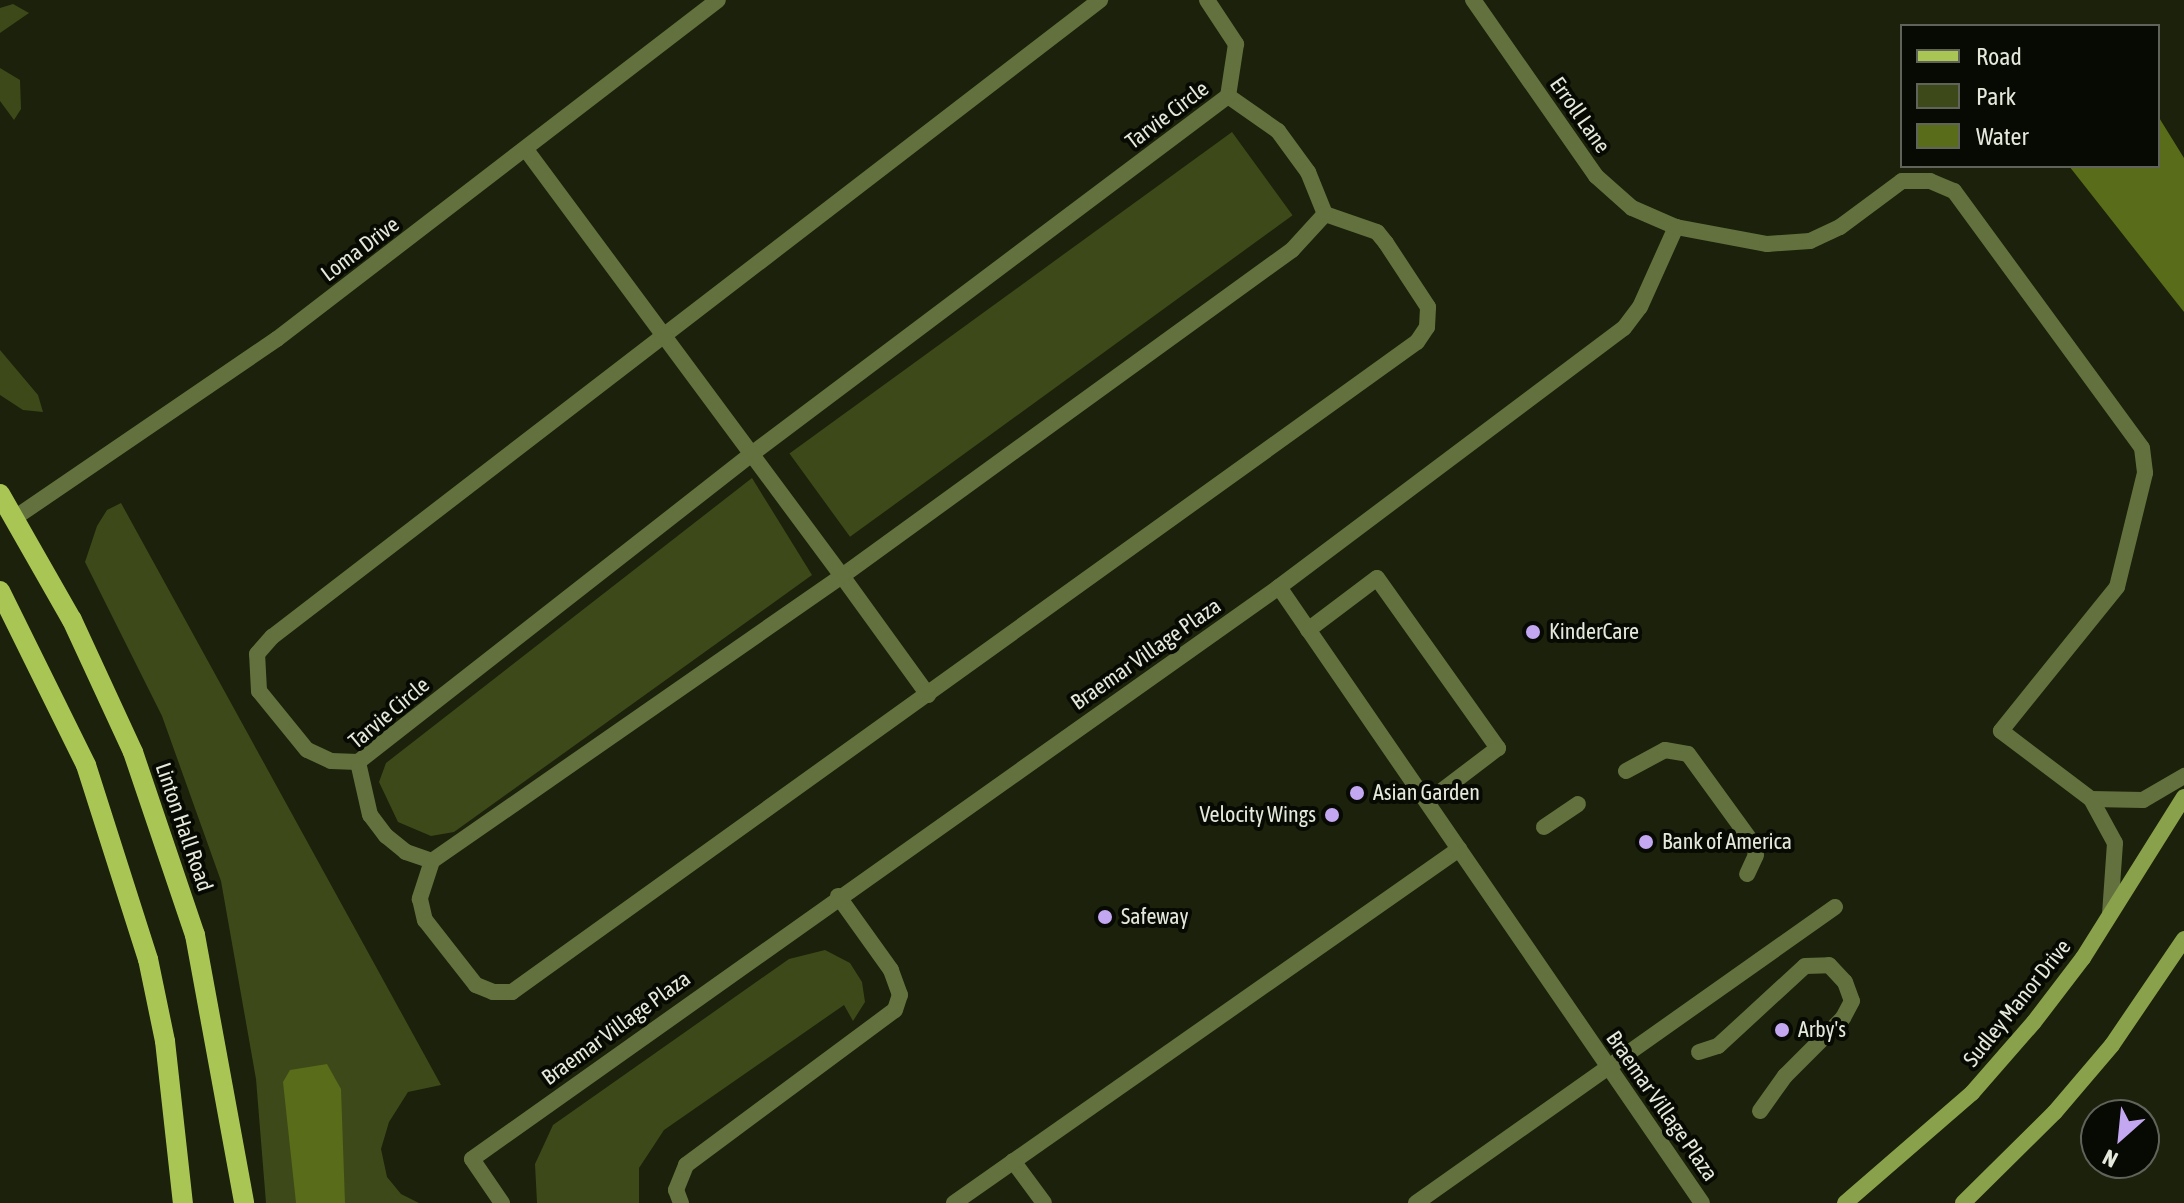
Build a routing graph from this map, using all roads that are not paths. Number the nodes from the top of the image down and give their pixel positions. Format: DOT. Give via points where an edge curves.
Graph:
graph roads {
  1 [pos="718,0"];
  2 [pos="1100,0"];
  3 [pos="1207,0"];
  4 [pos="1473,0"];
  5 [pos="1228,96"];
  6 [pos="527,151"];
  7 [pos="1325,214"];
  8 [pos="1676,227"];
  9 [pos="663,332"];
  10 [pos="753,453"];
  11 [pos="0,494"];
  12 [pos="16,517"];
  13 [pos="842,576"];
  14 [pos="1279,587"];
  15 [pos="0,591"];
  16 [pos="1308,630"];
  17 [pos="928,695"];
  18 [pos="358,762"];
  19 [pos="1626,771"];
  20 [pos="2184,776"];
  21 [pos="2184,797"];
  22 [pos="2091,799"];
  23 [pos="1427,802"];
  24 [pos="1578,804"];
  25 [pos="1544,827"];
  26 [pos="1459,849"];
  27 [pos="432,861"];
  28 [pos="1747,874"];
  29 [pos="838,896"];
  30 [pos="1835,907"];
  31 [pos="2110,917"];
  32 [pos="2184,939"];
  33 [pos="1699,1052"];
  34 [pos="1608,1067"];
  35 [pos="1760,1111"];
  36 [pos="1013,1161"];
  37 [pos="183,1203"];
  38 [pos="244,1203"];
  39 [pos="502,1203"];
  40 [pos="681,1203"];
  41 [pos="954,1203"];
  42 [pos="1044,1203"];
  43 [pos="1416,1203"];
  44 [pos="1702,1203"];
  45 [pos="1845,1203"];
  46 [pos="1963,1203"];
  1 -- 6 [label="street, Loma Drive"];
  2 -- 9 [label="street"];
  3 -- 5 [label="street" via="1236,44"];
  4 -- 8 [label="street, Erroll Lane" via="1596,176 1632,208"];
  5 -- 7 [label="street, Tarvie Circle" via="1278,131 1308,172"];
  5 -- 10 [label="street, Tarvie Circle"];
  6 -- 9 [label="street"];
  6 -- 12 [label="street, Loma Drive" via="264,348"];
  7 -- 13 [label="street" via="1292,250"];
  7 -- 17 [label="street" via="1377,232 1386,243 1428,307 1427,327 1417,342"];
  8 -- 14 [label="street" via="1640,307 1624,328"];
  8 -- 22 [label="street, Erroll Lane" via="1767,244 1810,241 1840,227 1902,181 1930,181 1954,191 1990,237 2142,448 2145,473 2117,587 2001,731"];
  9 -- 10 [label="street"];
  9 -- 18 [label="street" via="257,654 259,691 307,750 331,761"];
  10 -- 13 [label="street"];
  10 -- 18 [label="street, Tarvie Circle"];
  11 -- 12 [label="main road, Linton Hall Road"];
  12 -- 38 [label="main road, Linton Hall Road" via="72,620 133,752 195,935"];
  13 -- 17 [label="street"];
  13 -- 27 [label="street"];
  14 -- 16 [label="street, Braemar Village Plaza"];
  14 -- 29 [label="street, Braemar Village Plaza"];
  15 -- 37 [label="main road" via="86,765 148,959 165,1041"];
  16 -- 23 [label="street, Braemar Village Plaza"];
  16 -- 23 [label="street" via="1377,578 1498,748"];
  17 -- 27 [label="street" via="512,992 476,985 425,920 420,899"];
  18 -- 27 [label="street, Tarvie Circle" via="361,789 378,825 406,852"];
  19 -- 28 [label="street" via="1665,750 1688,754 1754,845 1756,855"];
  20 -- 22 [label="street" via="2143,800"];
  21 -- 31 [label="main road, Sudley Manor Drive"];
  22 -- 31 [label="street" via="2115,843"];
  23 -- 26 [label="street, Braemar Village Plaza"];
  24 -- 25 [label="street"];
  26 -- 34 [label="street, Braemar Village Plaza"];
  26 -- 36 [label="street"];
  29 -- 39 [label="street, Braemar Village Plaza" via="472,1159"];
  29 -- 40 [label="street" via="891,970 900,995 895,1010 695,1157 678,1181"];
  30 -- 34 [label="street"];
  31 -- 45 [label="main road, Sudley Manor Drive" via="2034,1022 1972,1093"];
  32 -- 46 [label="main road" via="2112,1045 2055,1112"];
  33 -- 35 [label="street" via="1718,1046 1805,966 1829,965 1845,982 1852,1001 1843,1018 1785,1076"];
  34 -- 43 [label="street"];
  34 -- 44 [label="street, Braemar Village Plaza"];
  36 -- 41 [label="street"];
  36 -- 42 [label="street"];
}
